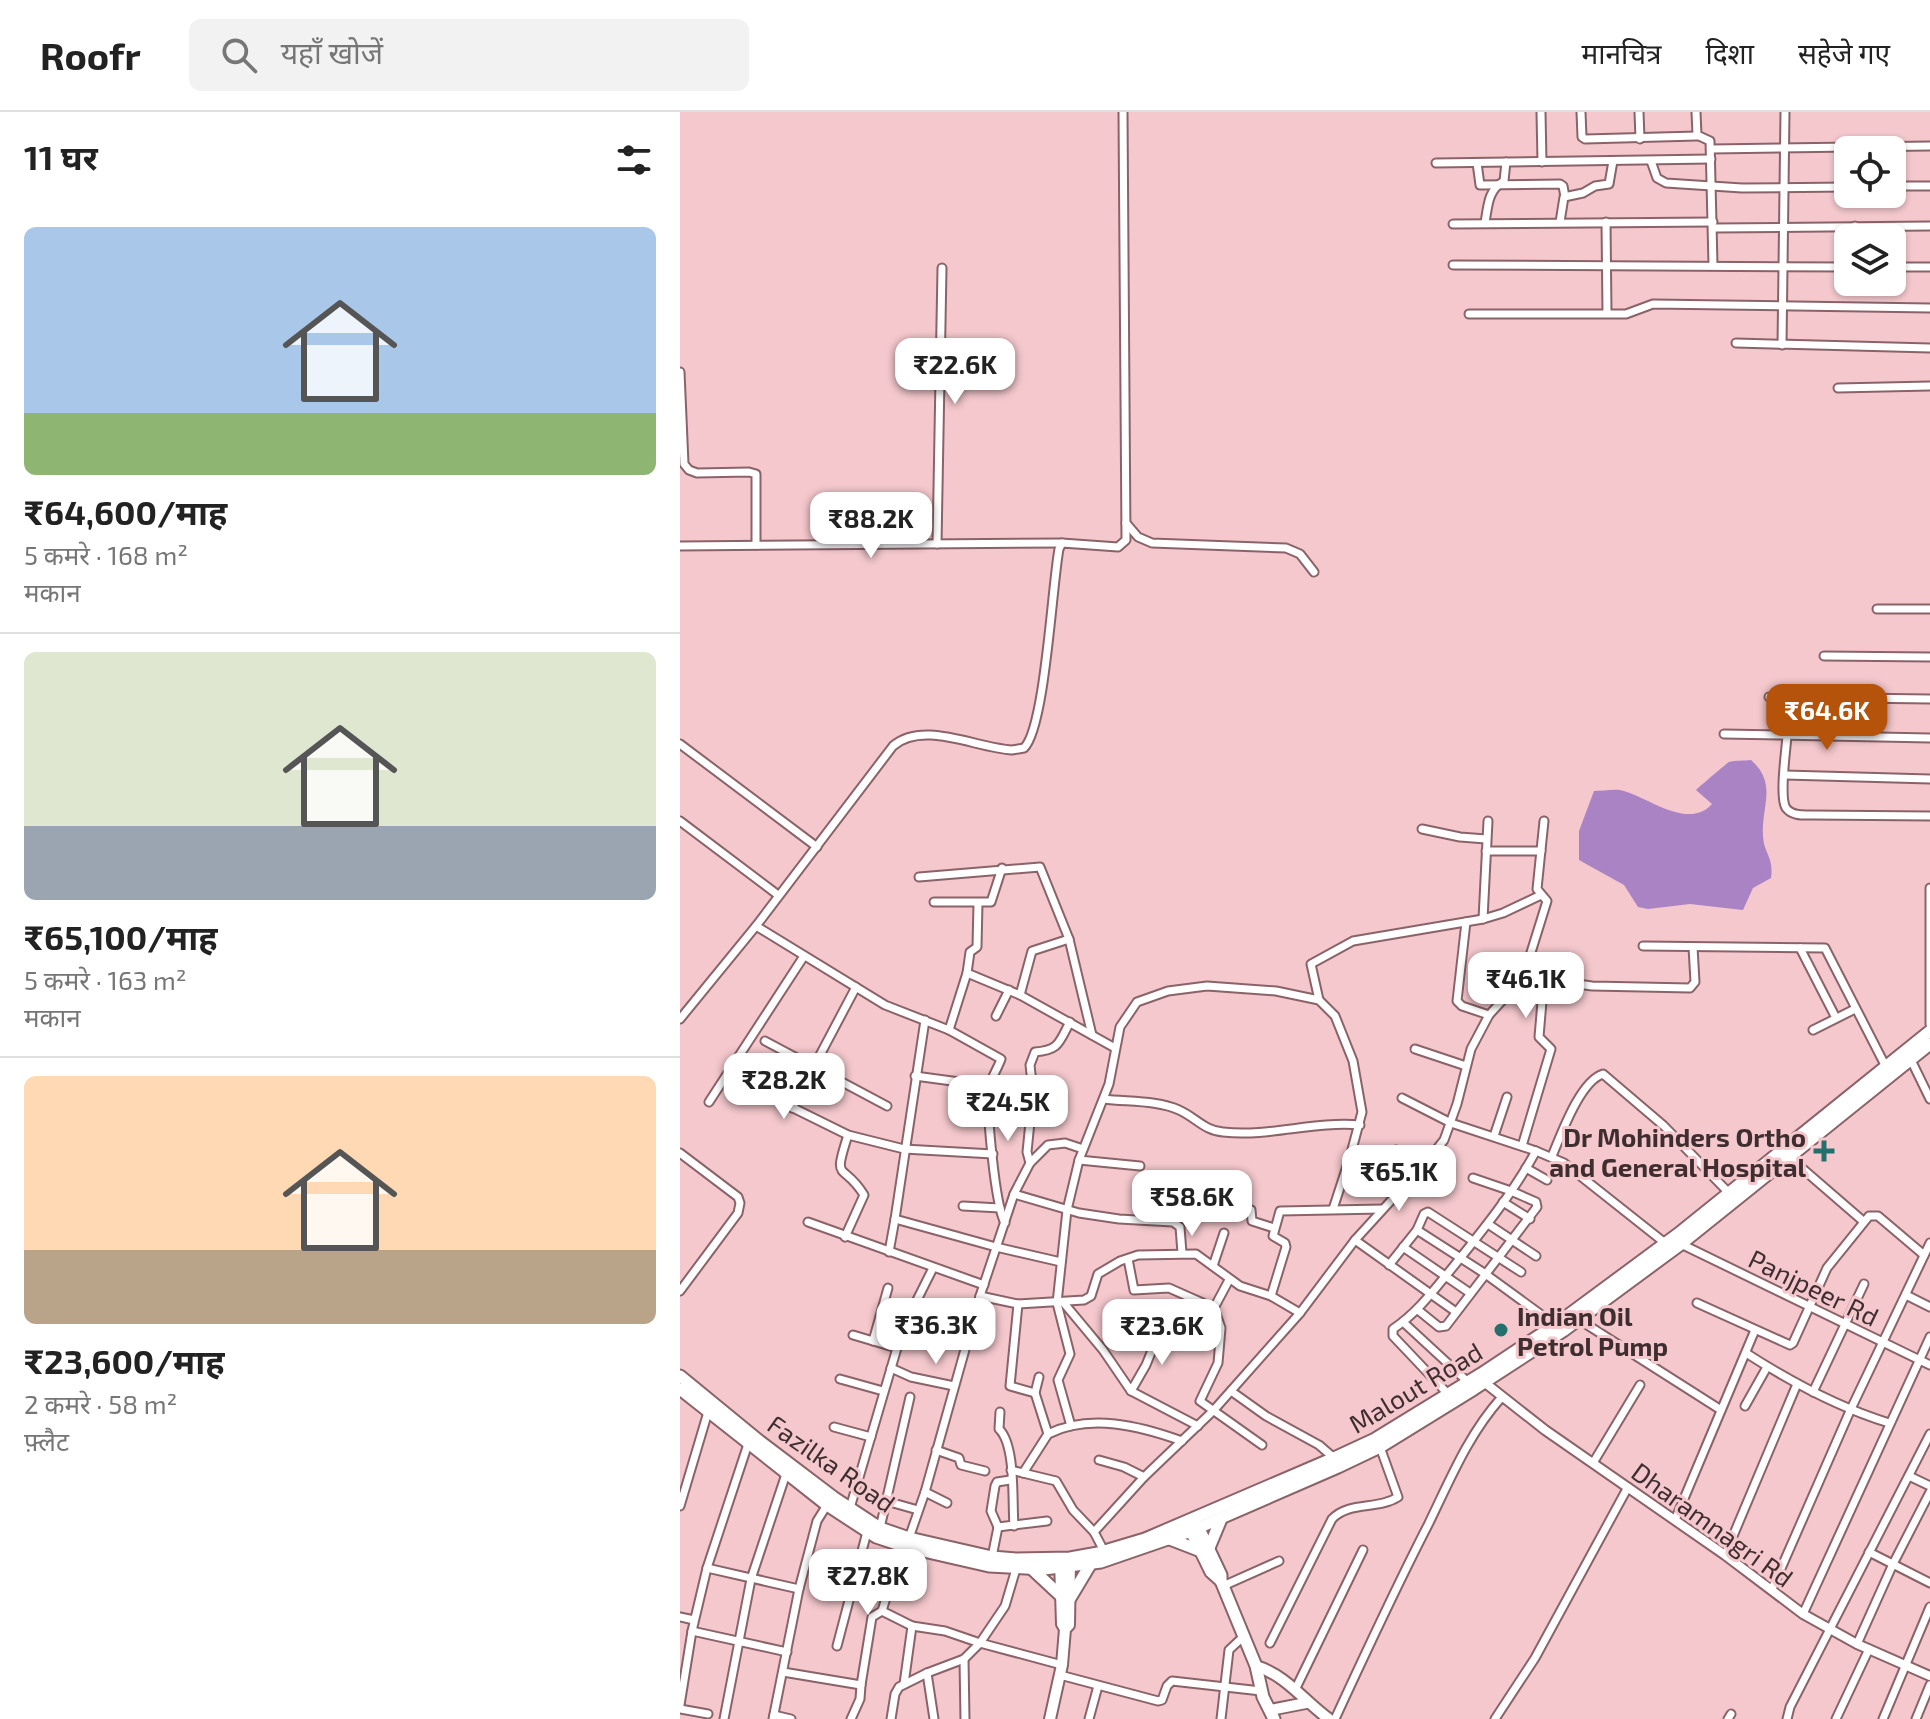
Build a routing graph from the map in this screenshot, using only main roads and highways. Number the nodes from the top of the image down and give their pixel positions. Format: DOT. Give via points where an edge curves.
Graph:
graph roads {
  1 [pos="1930,1031"];
  2 [pos="1930,1044"];
  3 [pos="1559,1328"];
  4 [pos="680,1376"];
  5 [pos="680,1389"];
  6 [pos="1258,1497"];
  7 [pos="1221,1519"];
  8 [pos="1193,1525"];
  9 [pos="1170,1539"];
  10 [pos="907,1542"];
  11 [pos="1205,1550"];
  12 [pos="1065,1563"];
  13 [pos="1090,1565"];
  14 [pos="1032,1569"];
  15 [pos="1065,1598"];
  16 [pos="1256,1666"];
  17 [pos="1306,1703"];
  18 [pos="1272,1715"];
  19 [pos="1050,1719"];
  20 [pos="1332,1719"];
  1 -- 3 [label="main road, Malout Road"];
  2 -- 3 [label="main road, Malout Road" via="1681,1244"];
  3 -- 6 [label="main road, Malout Road" via="1375,1439"];
  3 -- 6 [label="main road, Malout Road" via="1380,1447"];
  4 -- 10 [label="main road, Fazilka Road" via="850,1508"];
  5 -- 10 [label="main road, Fazilka Road" via="867,1532"];
  6 -- 7 [label="main road, Malout Road"];
  6 -- 8 [label="main road, Malout Road"];
  7 -- 8 [label="main road, Malout Road"];
  7 -- 11 [label="main road"];
  8 -- 9 [label="main road, Malout Road"];
  8 -- 11 [label="main road"];
  8 -- 12 [label="main road, Malout Road"];
  9 -- 11 [label="main road"];
  9 -- 13 [label="main road, Malout Road"];
  10 -- 12 [label="main road, Fazilka Road"];
  10 -- 14 [label="main road, Fazilka Road" via="989,1566"];
  11 -- 16 [label="main road" via="1221,1575"];
  12 -- 13 [label="main road, Malout Road"];
  12 -- 14 [label="main road, Fazilka Road"];
  12 -- 15 [label="main road"];
  13 -- 15 [label="main road"];
  14 -- 15 [label="main road"];
  15 -- 19 [label="main road" via="1061,1670"];
  16 -- 17 [label="main road" via="1278,1676"];
  16 -- 18 [label="main road"];
  17 -- 18 [label="main road"];
  17 -- 20 [label="main road"];
}
